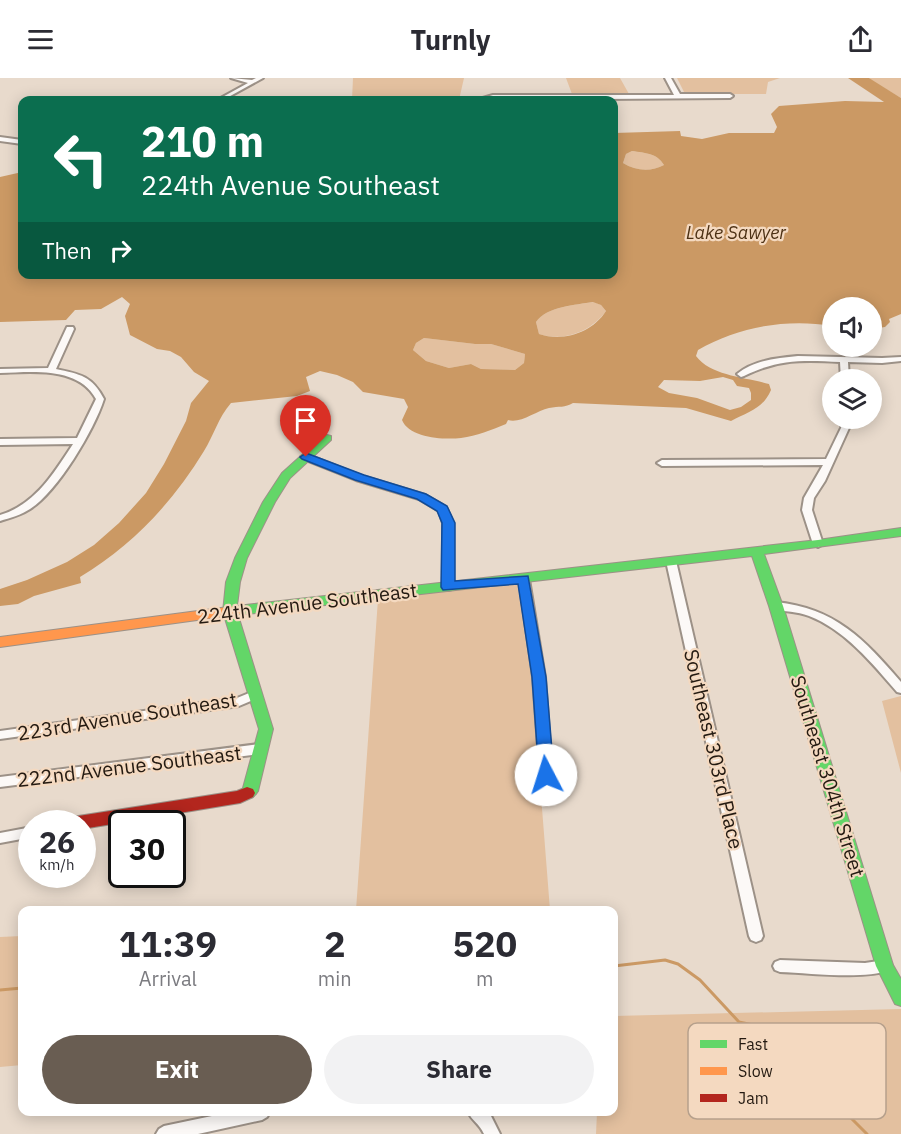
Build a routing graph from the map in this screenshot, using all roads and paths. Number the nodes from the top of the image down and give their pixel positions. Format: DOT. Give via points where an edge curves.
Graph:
graph roads {
  1 [pos="234,78"];
  2 [pos="260,78"];
  3 [pos="668,78"];
  4 [pos="253,82"];
  5 [pos="227,96"];
  6 [pos="730,96"];
  7 [pos="618,97"];
  8 [pos="678,97"];
  9 [pos="0,139"];
  10 [pos="18,141"];
  11 [pos="70,329"];
  12 [pos="901,359"];
  13 [pos="844,360"];
  14 [pos="52,369"];
  15 [pos="844,369"];
  16 [pos="0,371"];
  17 [pos="741,374"];
  18 [pos="844,429"];
  19 [pos="327,438"];
  20 [pos="79,441"];
  21 [pos="0,442"];
  22 [pos="306,457"];
  23 [pos="828,462"];
  24 [pos="662,463"];
  25 [pos="0,518"];
  26 [pos="901,532"];
  27 [pos="818,544"];
  28 [pos="758,552"];
  29 [pos="671,561"];
  30 [pos="524,579"];
  31 [pos="448,587"];
  32 [pos="776,606"];
  33 [pos="230,612"];
  34 [pos="0,642"];
  35 [pos="901,689"];
  36 [pos="254,695"];
  37 [pos="0,735"];
  38 [pos="259,749"];
  39 [pos="546,775"];
  40 [pos="0,782"];
  41 [pos="96,820"];
  42 [pos="18,835"];
  43 [pos="0,838"];
  44 [pos="756,936"];
  45 [pos="780,966"];
  46 [pos="885,966"];
  47 [pos="901,998"];
  48 [pos="250,1116"];
  49 [pos="481,1116"];
  50 [pos="212,1128"];
  51 [pos="491,1131"];
  52 [pos="164,1134"];
  1 -- 4 [label="street"];
  2 -- 4 [label="street"];
  3 -- 8 [label="street"];
  4 -- 5 [label="street"];
  6 -- 8 [label="street"];
  7 -- 8 [label="street"];
  9 -- 10 [label="street"];
  11 -- 14 [label="street"];
  12 -- 13 [label="street"];
  13 -- 15 [label="street"];
  13 -- 17 [label="street" via="785,360"];
  14 -- 16 [label="street"];
  14 -- 20 [label="street" via="87,382 99,393 99,405"];
  18 -- 23 [label="street"];
  19 -- 22 [label="street"];
  20 -- 21 [label="street"];
  20 -- 25 [label="street" via="42,495 25,508"];
  22 -- 31 [label="street" via="359,478 422,496 443,508 448,523"];
  22 -- 33 [label="street" via="286,476 268,503 235,576"];
  23 -- 24 [label="street"];
  23 -- 27 [label="street" via="807,510"];
  26 -- 27 [label="street, 224th Avenue Southeast"];
  27 -- 28 [label="street, 224th Avenue Southeast"];
  28 -- 29 [label="street, 224th Avenue Southeast"];
  28 -- 32 [label="street, Southeast 304th Street"];
  29 -- 30 [label="street, 224th Avenue Southeast"];
  29 -- 44 [label="street, Southeast 303rd Place"];
  30 -- 31 [label="street, 224th Avenue Southeast"];
  30 -- 39 [label="street" via="539,677"];
  31 -- 33 [label="street, 224th Avenue Southeast"];
  32 -- 35 [label="street" via="813,612 845,631"];
  32 -- 46 [label="street, Southeast 304th Street"];
  33 -- 34 [label="street, 224th Avenue Southeast"];
  33 -- 36 [label="street"];
  36 -- 37 [label="street, 223rd Avenue Southeast" via="239,702"];
  36 -- 38 [label="street" via="266,729 265,741"];
  38 -- 40 [label="street, 222nd Avenue Southeast"];
  38 -- 41 [label="street" via="250,791 240,797"];
  42 -- 43 [label="street"];
  45 -- 46 [label="street"];
  46 -- 47 [label="street, Southeast 304th Street"];
  48 -- 50 [label="street"];
  49 -- 51 [label="street"];
  50 -- 52 [label="street"];
}
